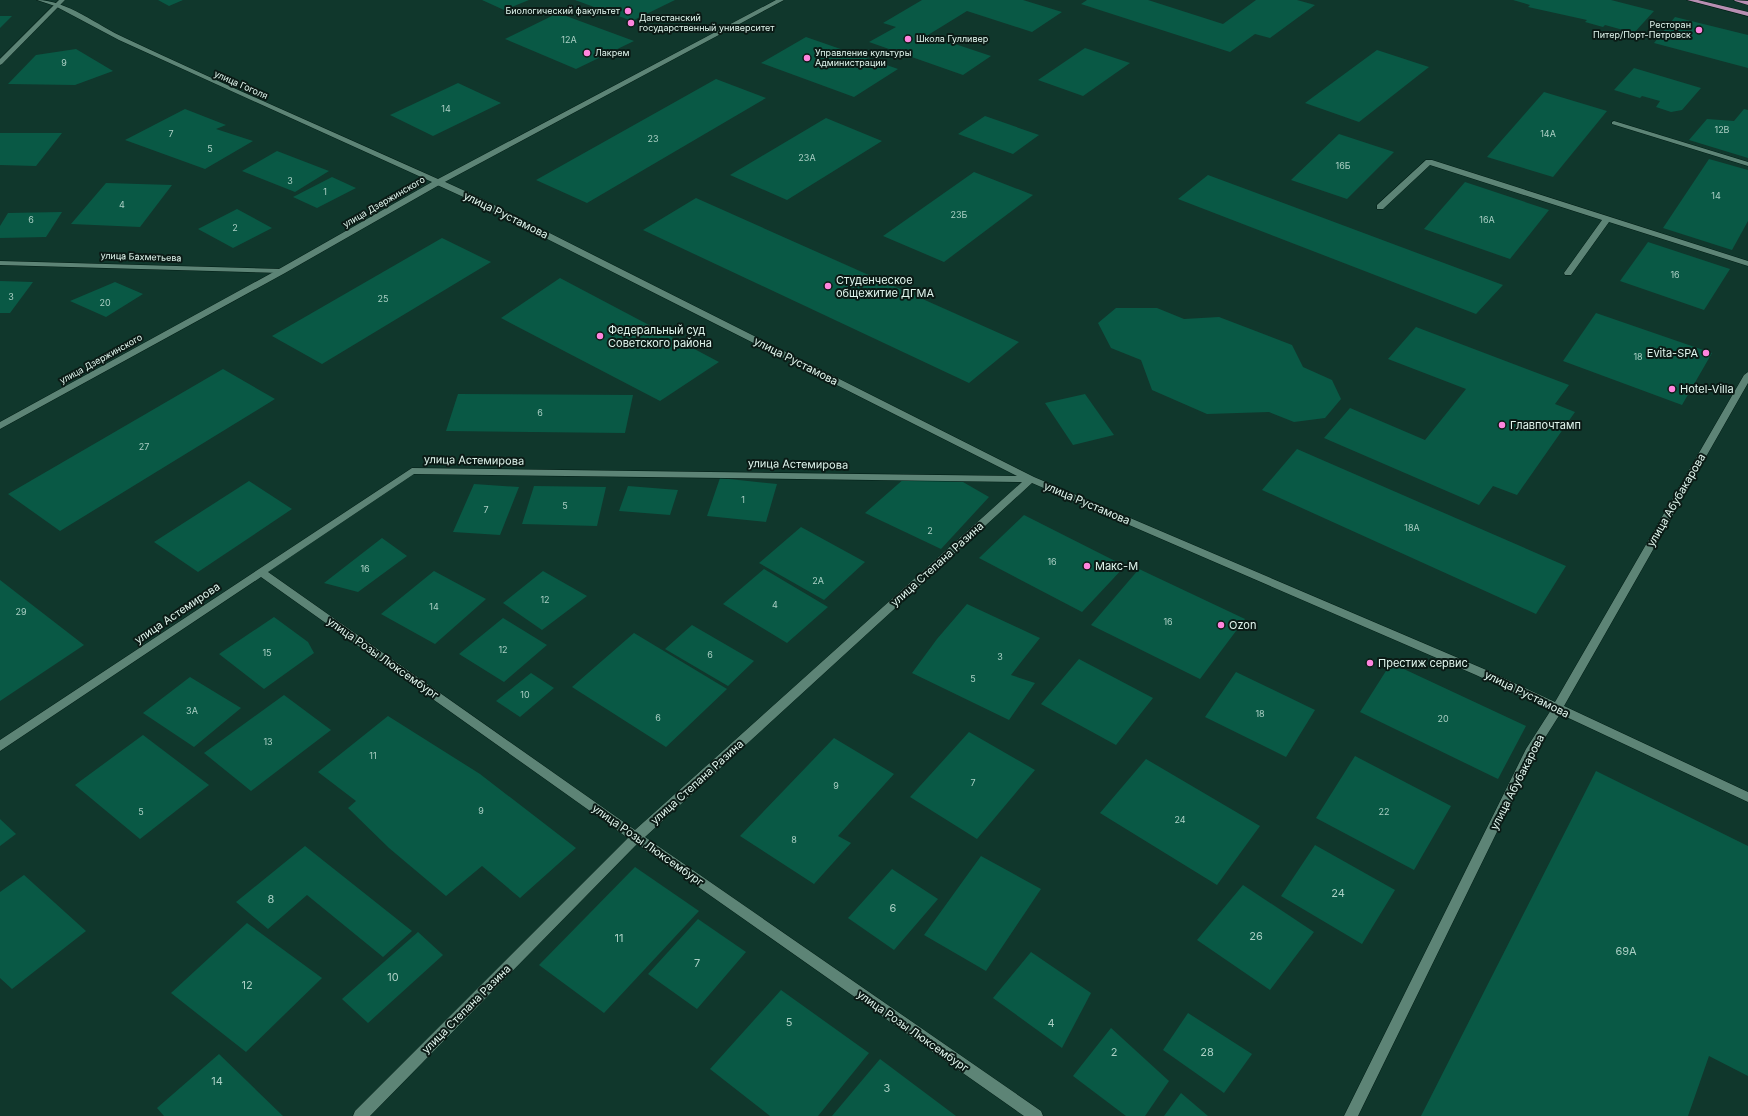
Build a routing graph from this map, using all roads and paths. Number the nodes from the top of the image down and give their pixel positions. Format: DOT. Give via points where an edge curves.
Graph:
graph roads {
  1 [pos="40,0"];
  2 [pos="781,0"];
  3 [pos="1690,0"];
  4 [pos="1737,0"];
  5 [pos="56,2"];
  6 [pos="1748,3"];
  7 [pos="1748,14"];
  8 [pos="0,63"];
  9 [pos="1614,122"];
  10 [pos="1748,164"];
  11 [pos="438,182"];
  12 [pos="1380,207"];
  13 [pos="1607,219"];
  14 [pos="0,263"];
  15 [pos="1748,264"];
  16 [pos="282,271"];
  17 [pos="1568,273"];
  18 [pos="1748,375"];
  19 [pos="0,426"];
  20 [pos="1031,479"];
  21 [pos="261,572"];
  22 [pos="1557,709"];
  23 [pos="0,746"];
  24 [pos="1748,797"];
  25 [pos="636,837"];
  26 [pos="360,1116"];
  27 [pos="1036,1116"];
  28 [pos="1351,1116"];
  1 -- 5 [label="street, улица Гоголя"];
  2 -- 11 [label="street, улица Дзержинского"];
  3 -- 7 [label="main road"];
  4 -- 6 [label="main road"];
  5 -- 8 [label="street"];
  5 -- 11 [label="street, улица Гоголя" via="128,43"];
  9 -- 10 [label="street"];
  11 -- 16 [label="street, улица Дзержинского"];
  11 -- 20 [label="street, улица Рустамова"];
  12 -- 13 [label="street" via="1429,162"];
  13 -- 15 [label="street"];
  13 -- 17 [label="street"];
  14 -- 16 [label="street, улица Бахметьева"];
  16 -- 19 [label="street, улица Дзержинского"];
  18 -- 22 [label="street, улица Абубакарова"];
  20 -- 21 [label="street, улица Астемирова" via="412,471"];
  20 -- 22 [label="street, улица Рустамова" via="1480,672"];
  20 -- 25 [label="street, улица Степана Разина"];
  21 -- 23 [label="street, улица Астемирова"];
  21 -- 25 [label="street, улица Розы Люксембург"];
  22 -- 24 [label="street, улица Рустамова"];
  22 -- 28 [label="street, улица Абубакарова" via="1532,749"];
  25 -- 26 [label="street, улица Степана Разина"];
  25 -- 27 [label="street, улица Розы Люксембург"];
}
